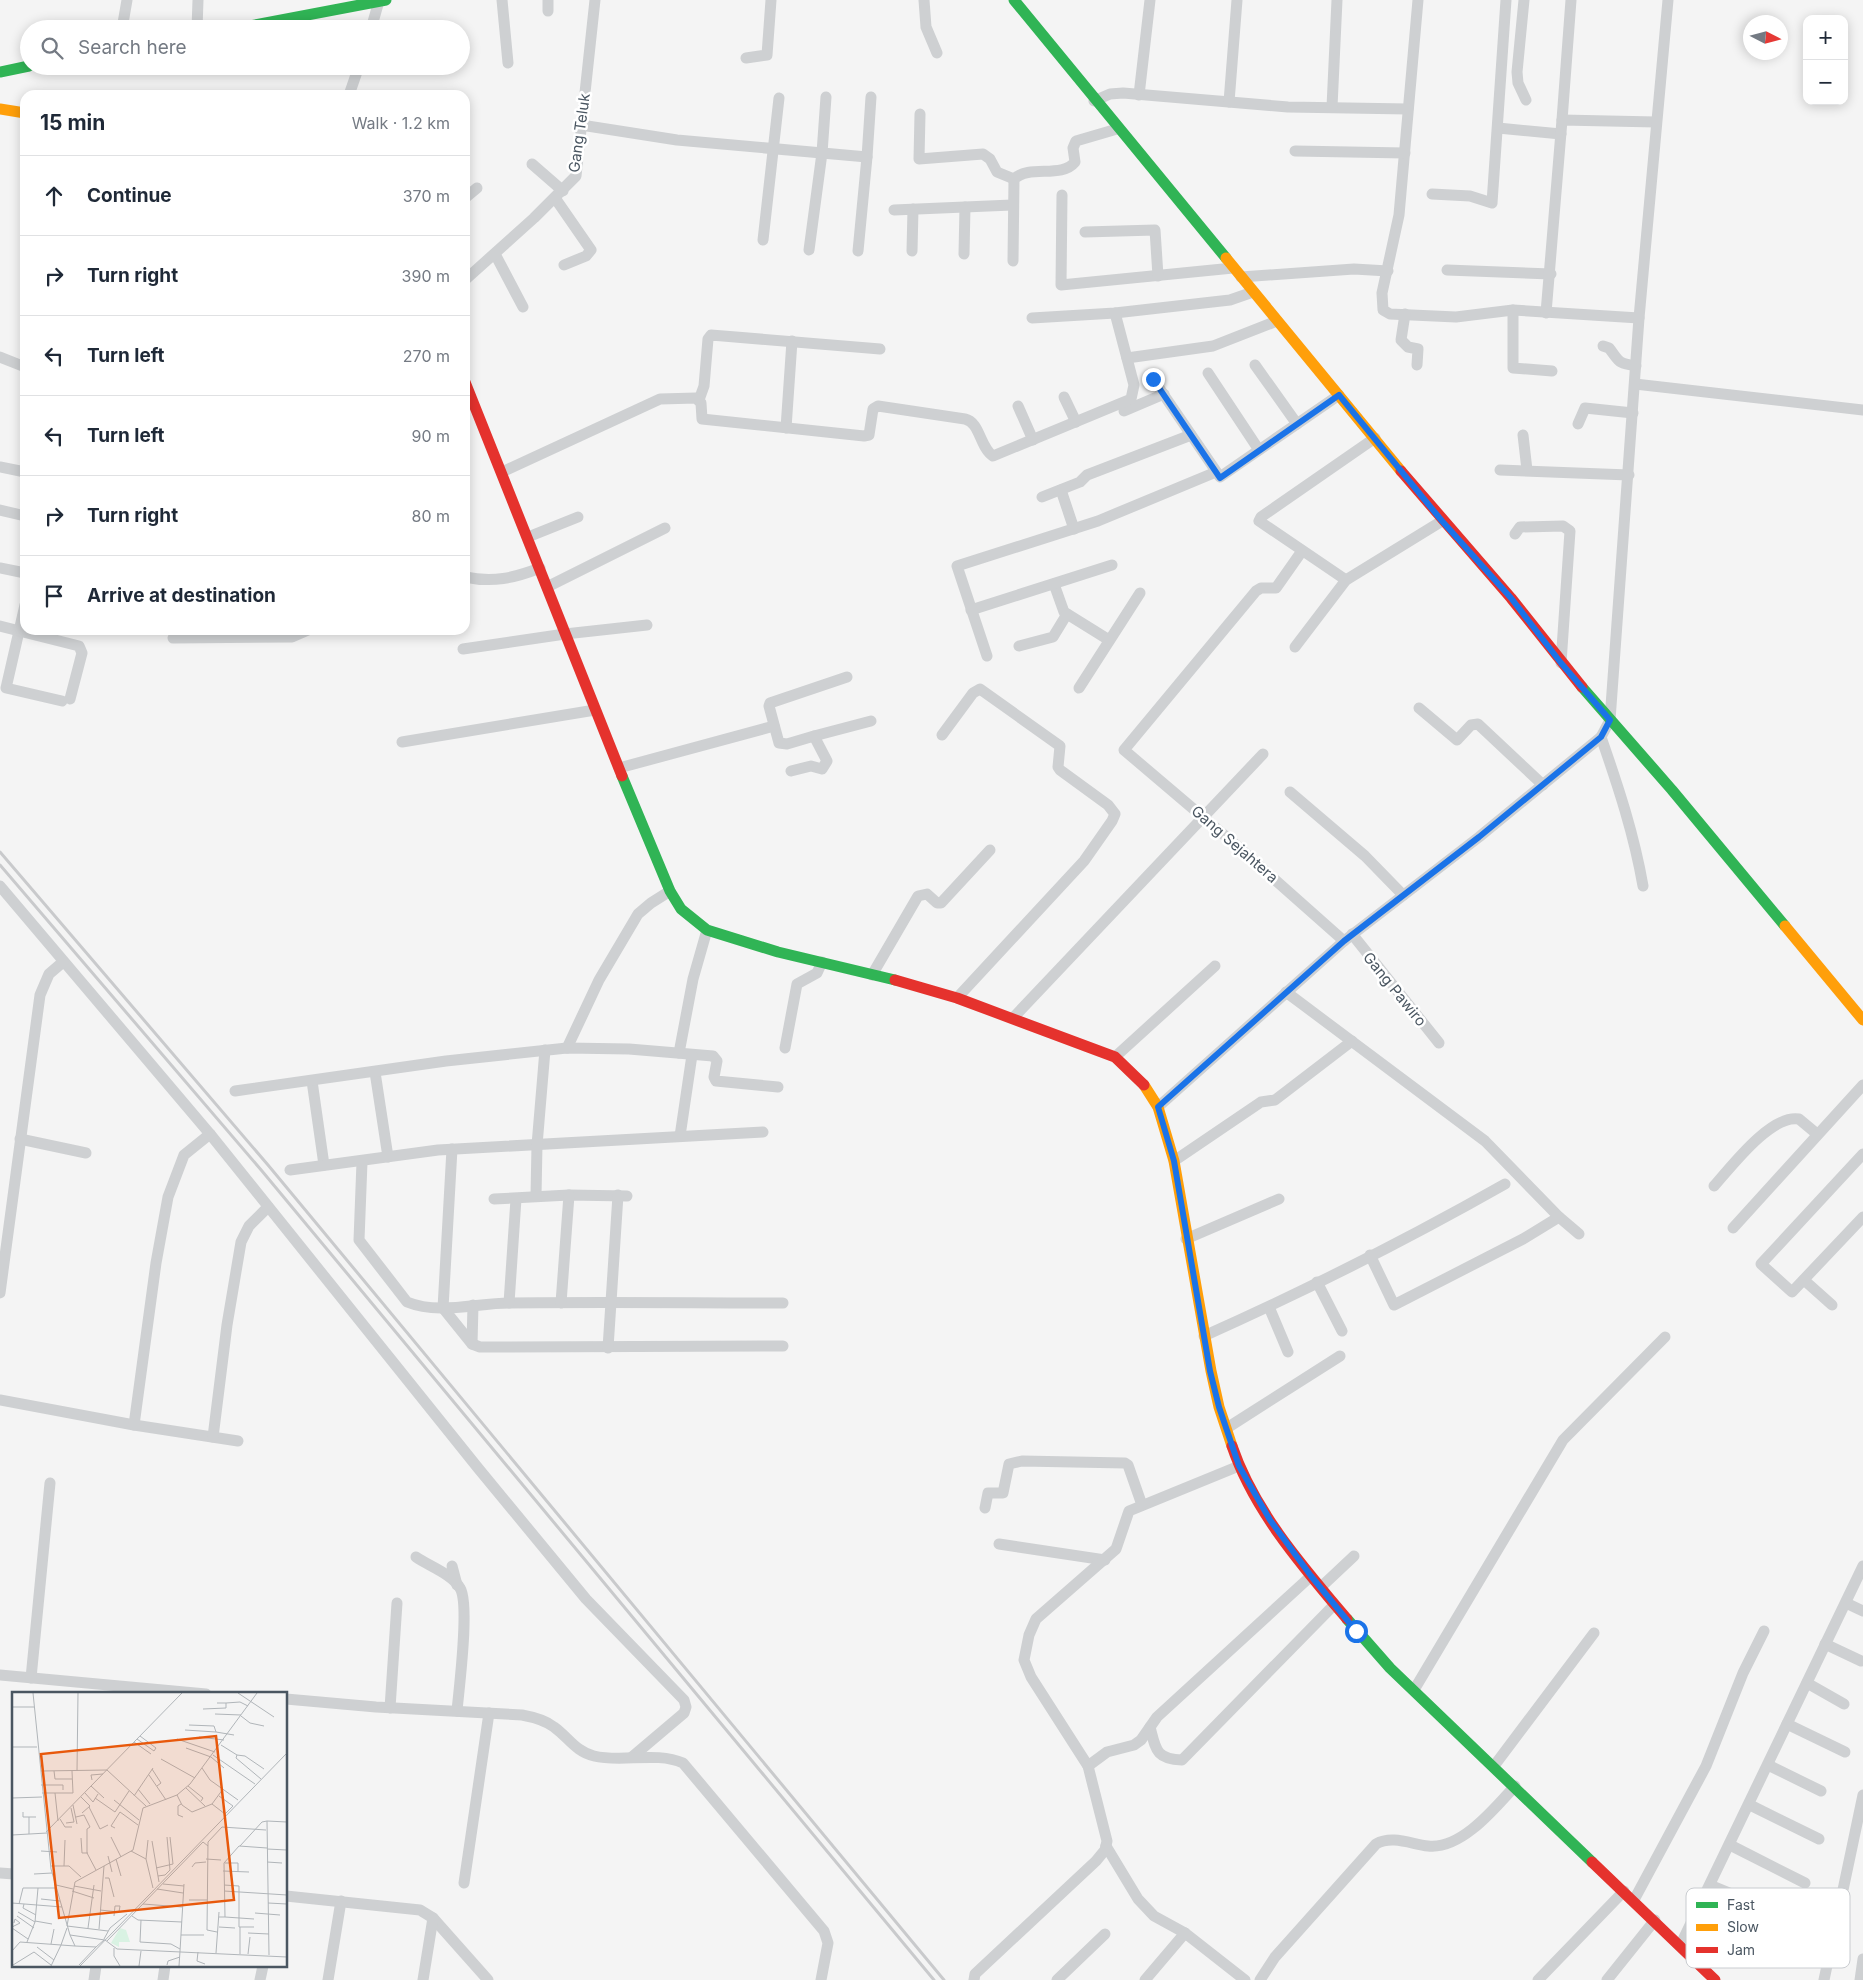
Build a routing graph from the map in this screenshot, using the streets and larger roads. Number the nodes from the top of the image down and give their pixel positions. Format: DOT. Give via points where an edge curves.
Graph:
graph roads {
  1 [pos="127,0"];
  2 [pos="198,0"];
  3 [pos="502,0"];
  4 [pos="595,0"];
  5 [pos="771,0"];
  6 [pos="924,0"];
  7 [pos="1014,0"];
  8 [pos="1150,0"];
  9 [pos="1237,0"];
  10 [pos="1337,0"];
  11 [pos="1418,0"];
  12 [pos="1506,0"];
  13 [pos="1524,0"];
  14 [pos="1571,0"];
  15 [pos="1668,0"];
  16 [pos="383,1"];
  17 [pos="342,4"];
  18 [pos="124,20"];
  19 [pos="197,20"];
  20 [pos="273,20"];
  21 [pos="375,20"];
  22 [pos="938,53"];
  23 [pos="746,58"];
  24 [pos="508,63"];
  25 [pos="20,68"];
  26 [pos="0,72"];
  27 [pos="356,75"];
  28 [pos="352,90"];
  29 [pos="1139,95"];
  30 [pos="826,97"];
  31 [pos="871,97"];
  32 [pos="779,98"];
  33 [pos="1526,100"];
  34 [pos="1094,101"];
  35 [pos="1229,102"];
  36 [pos="1332,107"];
  37 [pos="1408,108"];
  38 [pos="0,110"];
  39 [pos="20,112"];
  40 [pos="920,114"];
  41 [pos="1562,120"];
  42 [pos="1656,122"];
  43 [pos="582,125"];
  44 [pos="1498,128"];
  45 [pos="1117,129"];
  46 [pos="1561,134"];
  47 [pos="774,149"];
  48 [pos="1295,151"];
  49 [pos="822,153"];
  50 [pos="1405,153"];
  51 [pos="868,157"];
  52 [pos="532,164"];
  53 [pos="1014,179"];
  54 [pos="477,188"];
  55 [pos="470,194"];
  56 [pos="559,194"];
  57 [pos="1432,194"];
  58 [pos="1062,195"];
  59 [pos="1012,205"];
  60 [pos="966,207"];
  61 [pos="913,209"];
  62 [pos="894,210"];
  63 [pos="1085,232"];
  64 [pos="763,240"];
  65 [pos="809,250"];
  66 [pos="858,251"];
  67 [pos="912,251"];
  68 [pos="495,254"];
  69 [pos="964,254"];
  70 [pos="1012,261"];
  71 [pos="564,265"];
  72 [pos="1447,270"];
  73 [pos="1388,271"];
  74 [pos="1237,273"];
  75 [pos="1551,274"];
  76 [pos="470,276"];
  77 [pos="1158,276"];
  78 [pos="1253,292"];
  79 [pos="523,306"];
  80 [pos="1513,310"];
  81 [pos="1115,313"];
  82 [pos="1546,313"];
  83 [pos="1405,314"];
  84 [pos="1032,318"];
  85 [pos="1639,318"];
  86 [pos="1277,321"];
  87 [pos="792,342"];
  88 [pos="1603,346"];
  89 [pos="880,349"];
  90 [pos="0,357"];
  91 [pos="1127,358"];
  92 [pos="20,365"];
  93 [pos="1255,365"];
  94 [pos="1417,365"];
  95 [pos="1636,366"];
  96 [pos="1552,371"];
  97 [pos="1208,374"];
  98 [pos="1153,379"];
  99 [pos="1635,384"];
  100 [pos="470,394"];
  101 [pos="1164,394"];
  102 [pos="1339,395"];
  103 [pos="1064,397"];
  104 [pos="699,400"];
  105 [pos="1018,406"];
  106 [pos="1863,410"];
  107 [pos="1633,413"];
  108 [pos="1076,422"];
  109 [pos="1297,424"];
  110 [pos="1578,424"];
  111 [pos="786,428"];
  112 [pos="1064,435"];
  113 [pos="1191,435"];
  114 [pos="1523,436"];
  115 [pos="1375,438"];
  116 [pos="1033,440"];
  117 [pos="1259,450"];
  118 [pos="0,467"];
  119 [pos="1500,470"];
  120 [pos="1527,470"];
  121 [pos="20,471"];
  122 [pos="502,472"];
  123 [pos="1216,472"];
  124 [pos="1629,475"];
  125 [pos="1061,490"];
  126 [pos="1042,497"];
  127 [pos="0,510"];
  128 [pos="20,515"];
  129 [pos="578,517"];
  130 [pos="1442,521"];
  131 [pos="665,528"];
  132 [pos="1074,529"];
  133 [pos="1515,534"];
  134 [pos="528,537"];
  135 [pos="1302,551"];
  136 [pos="1112,565"];
  137 [pos="0,568"];
  138 [pos="540,568"];
  139 [pos="20,572"];
  140 [pos="470,577"];
  141 [pos="1346,580"];
  142 [pos="1054,584"];
  143 [pos="547,586"];
  144 [pos="1140,593"];
  145 [pos="971,610"];
  146 [pos="1068,614"];
  147 [pos="0,626"];
  148 [pos="647,626"];
  149 [pos="20,630"];
  150 [pos="565,634"];
  151 [pos="41,635"];
  152 [pos="297,635"];
  153 [pos="173,638"];
  154 [pos="1109,640"];
  155 [pos="1019,646"];
  156 [pos="1295,647"];
  157 [pos="462,649"];
  158 [pos="987,656"];
  159 [pos="1561,663"];
  160 [pos="847,678"];
  161 [pos="3,687"];
  162 [pos="1078,688"];
  163 [pos="1418,708"];
  164 [pos="595,710"];
  165 [pos="1610,720"];
  166 [pos="871,721"];
  167 [pos="774,726"];
  168 [pos="942,735"];
  169 [pos="814,736"];
  170 [pos="1601,737"];
  171 [pos="402,742"];
  172 [pos="1263,754"];
  173 [pos="619,768"];
  174 [pos="791,770"];
  175 [pos="1543,784"];
  176 [pos="1290,792"];
  177 [pos="1202,816"];
  178 [pos="990,850"];
  179 [pos="0,886"];
  180 [pos="1643,886"];
  181 [pos="670,891"];
  182 [pos="1402,895"];
  183 [pos="707,930"];
  184 [pos="1348,938"];
  185 [pos="63,962"];
  186 [pos="822,962"];
  187 [pos="1215,966"];
  188 [pos="872,976"];
  189 [pos="1286,992"];
  190 [pos="957,998"];
  191 [pos="1014,1018"];
  192 [pos="1863,1020"];
  193 [pos="1352,1041"];
  194 [pos="1438,1043"];
  195 [pos="567,1048"];
  196 [pos="785,1048"];
  197 [pos="545,1050"];
  198 [pos="679,1053"];
  199 [pos="692,1055"];
  200 [pos="1115,1057"];
  201 [pos="375,1072"];
  202 [pos="312,1081"];
  203 [pos="1863,1085"];
  204 [pos="778,1087"];
  205 [pos="235,1091"];
  206 [pos="1158,1107"];
  207 [pos="763,1132"];
  208 [pos="210,1134"];
  209 [pos="1817,1134"];
  210 [pos="680,1136"];
  211 [pos="20,1139"];
  212 [pos="537,1145"];
  213 [pos="452,1150"];
  214 [pos="86,1153"];
  215 [pos="1863,1154"];
  216 [pos="388,1157"];
  217 [pos="1174,1161"];
  218 [pos="362,1162"];
  219 [pos="324,1165"];
  220 [pos="290,1170"];
  221 [pos="1505,1184"];
  222 [pos="1714,1186"];
  223 [pos="536,1196"];
  224 [pos="569,1196"];
  225 [pos="516,1198"];
  226 [pos="1279,1198"];
  227 [pos="494,1199"];
  228 [pos="268,1207"];
  229 [pos="1559,1217"];
  230 [pos="1863,1218"];
  231 [pos="1733,1228"];
  232 [pos="1579,1234"];
  233 [pos="1186,1239"];
  234 [pos="1370,1255"];
  235 [pos="1804,1280"];
  236 [pos="1317,1282"];
  237 [pos="0,1293"];
  238 [pos="510,1303"];
  239 [pos="562,1303"];
  240 [pos="612,1303"];
  241 [pos="783,1303"];
  242 [pos="1832,1305"];
  243 [pos="473,1306"];
  244 [pos="1269,1307"];
  245 [pos="443,1308"];
  246 [pos="1342,1331"];
  247 [pos="1204,1336"];
  248 [pos="1665,1337"];
  249 [pos="472,1344"];
  250 [pos="783,1346"];
  251 [pos="608,1348"];
  252 [pos="1288,1352"];
  253 [pos="1340,1356"];
  254 [pos="0,1400"];
  255 [pos="134,1425"];
  256 [pos="1227,1428"];
  257 [pos="213,1437"];
  258 [pos="238,1441"];
  259 [pos="1239,1466"];
  260 [pos="50,1483"];
  261 [pos="1142,1505"];
  262 [pos="985,1508"];
  263 [pos="999,1544"];
  264 [pos="1354,1556"];
  265 [pos="416,1557"];
  266 [pos="1104,1560"];
  267 [pos="452,1566"];
  268 [pos="1863,1566"];
  269 [pos="1311,1576"];
  270 [pos="1321,1587"];
  271 [pos="397,1603"];
  272 [pos="1846,1603"];
  273 [pos="1334,1604"];
  274 [pos="1863,1611"];
  275 [pos="1764,1631"];
  276 [pos="1594,1633"];
  277 [pos="1825,1644"];
  278 [pos="1860,1661"];
  279 [pos="0,1675"];
  280 [pos="31,1678"];
  281 [pos="1807,1683"];
  282 [pos="1414,1690"];
  283 [pos="184,1692"];
  284 [pos="288,1699"];
  285 [pos="1844,1704"];
  286 [pos="390,1708"];
  287 [pos="457,1711"];
  288 [pos="489,1713"];
  289 [pos="1787,1724"];
  290 [pos="1150,1727"];
  291 [pos="1845,1752"];
  292 [pos="632,1757"];
  293 [pos="1768,1765"];
  294 [pos="1088,1766"];
  295 [pos="1494,1766"];
  296 [pos="1515,1786"];
  297 [pos="1821,1791"];
  298 [pos="1863,1795"];
  299 [pos="1750,1805"];
  300 [pos="1819,1839"];
  301 [pos="1730,1845"];
  302 [pos="1106,1846"];
  303 [pos="464,1883"];
  304 [pos="1805,1883"];
  305 [pos="1710,1885"];
  306 [pos="1709,1888"];
  307 [pos="1716,1888"];
  308 [pos="1843,1888"];
  309 [pos="1624,1891"];
  310 [pos="288,1896"];
  311 [pos="1634,1900"];
  312 [pos="342,1901"];
  313 [pos="433,1918"];
  314 [pos="1655,1920"];
  315 [pos="1185,1933"];
  316 [pos="1104,1934"];
  317 [pos="1686,1934"];
  318 [pos="1680,1946"];
  319 [pos="1686,1954"];
  320 [pos="1863,1959"];
  321 [pos="1702,1975"];
  322 [pos="328,1980"];
  323 [pos="423,1980"];
  324 [pos="488,1980"];
  325 [pos="821,1980"];
  326 [pos="974,1980"];
  327 [pos="1057,1980"];
  328 [pos="1145,1980"];
  329 [pos="1244,1980"];
  330 [pos="1260,1980"];
  331 [pos="1538,1980"];
  332 [pos="1607,1980"];
  333 [pos="1715,1980"];
  334 [pos="1860,1980"];
  1 -- 18 [label="street"];
  2 -- 19 [label="street"];
  3 -- 24 [label="street"];
  4 -- 43 [label="street, Gang Teluk"];
  5 -- 23 [label="street" via="767,55"];
  6 -- 22 [label="street" via="926,27"];
  7 -- 34 [label="street"];
  8 -- 29 [label="street"];
  9 -- 35 [label="street"];
  10 -- 36 [label="street"];
  11 -- 37 [label="street"];
  12 -- 44 [label="street"];
  13 -- 33 [label="street" via="1518,83"];
  14 -- 41 [label="street"];
  15 -- 42 [label="street"];
  16 -- 17 [label="street"];
  16 -- 21 [label="street"];
  17 -- 20 [label="street"];
  25 -- 26 [label="street"];
  27 -- 28 [label="street"];
  29 -- 34 [label="street" via="1110,94"];
  29 -- 35 [label="street"];
  30 -- 49 [label="street"];
  31 -- 51 [label="street"];
  32 -- 47 [label="street"];
  34 -- 45 [label="street"];
  35 -- 36 [label="street"];
  36 -- 37 [label="street"];
  37 -- 50 [label="street"];
  38 -- 39 [label="street"];
  40 -- 53 [label="street" via="919,160 984,154 997,172"];
  41 -- 42 [label="street"];
  41 -- 46 [label="street"];
  42 -- 85 [label="street"];
  43 -- 47 [label="street" via="677,140"];
  43 -- 56 [label="street, Gang Teluk" via="577,172"];
  44 -- 46 [label="street"];
  44 -- 57 [label="street" via="1492,203 1470,196"];
  45 -- 53 [label="street" via="1076,141 1073,148 1075,162 1067,168 1027,172"];
  45 -- 74 [label="street"];
  46 -- 75 [label="street"];
  47 -- 49 [label="street"];
  47 -- 64 [label="street"];
  48 -- 50 [label="street"];
  49 -- 51 [label="street"];
  49 -- 65 [label="street"];
  50 -- 73 [label="street" via="1396,234"];
  51 -- 66 [label="street"];
  52 -- 56 [label="street"];
  53 -- 59 [label="street"];
  54 -- 55 [label="street"];
  56 -- 68 [label="street, Gang Teluk"];
  56 -- 71 [label="street" via="591,250 586,256"];
  58 -- 77 [label="street" via="1061,285"];
  59 -- 60 [label="street"];
  59 -- 70 [label="street"];
  60 -- 61 [label="street"];
  60 -- 69 [label="street"];
  61 -- 62 [label="street"];
  61 -- 67 [label="street"];
  63 -- 77 [label="street" via="1155,230"];
  68 -- 76 [label="street, Gang Teluk"];
  68 -- 79 [label="street"];
  72 -- 75 [label="street"];
  73 -- 74 [label="street"];
  73 -- 83 [label="street" via="1382,292 1383,310 1390,314"];
  74 -- 77 [label="street"];
  74 -- 78 [label="street"];
  75 -- 82 [label="street"];
  78 -- 81 [label="street" via="1230,300"];
  78 -- 86 [label="street"];
  80 -- 82 [label="street"];
  80 -- 83 [label="street" via="1456,317"];
  80 -- 96 [label="street" via="1513,368"];
  81 -- 84 [label="street"];
  81 -- 91 [label="street"];
  82 -- 85 [label="street"];
  83 -- 94 [label="street" via="1402,340 1408,347 1418,349"];
  85 -- 95 [label="street"];
  86 -- 91 [label="street" via="1213,346"];
  86 -- 102 [label="street"];
  87 -- 89 [label="street"];
  87 -- 104 [label="street" via="711,335"];
  87 -- 111 [label="street"];
  88 -- 95 [label="street" via="1609,348 1622,364"];
  90 -- 92 [label="street"];
  91 -- 108 [label="street" via="1134,385 1131,399"];
  93 -- 109 [label="street"];
  95 -- 99 [label="street"];
  97 -- 117 [label="street"];
  98 -- 101 [label="street"];
  99 -- 106 [label="street"];
  99 -- 107 [label="street"];
  100 -- 122 [label="street"];
  101 -- 112 [label="street"];
  101 -- 113 [label="street"];
  102 -- 109 [label="street"];
  102 -- 115 [label="street"];
  103 -- 108 [label="street"];
  104 -- 111 [label="street" via="702,419"];
  104 -- 122 [label="street" via="660,400"];
  105 -- 116 [label="street"];
  107 -- 110 [label="street" via="1585,408"];
  107 -- 124 [label="street"];
  108 -- 116 [label="street"];
  109 -- 117 [label="street"];
  111 -- 116 [label="street" via="869,435 873,409 884,406 970,420 991,456"];
  113 -- 123 [label="street"];
  113 -- 125 [label="street" via="1087,475 1080,482"];
  114 -- 120 [label="street"];
  115 -- 130 [label="street"];
  115 -- 135 [label="street" via="1261,517 1259,523"];
  117 -- 123 [label="street" via="1220,478"];
  118 -- 121 [label="street"];
  119 -- 120 [label="street"];
  120 -- 124 [label="street"];
  122 -- 134 [label="street"];
  123 -- 132 [label="street"];
  124 -- 165 [label="street"];
  125 -- 126 [label="street"];
  125 -- 132 [label="street"];
  127 -- 128 [label="street"];
  129 -- 134 [label="street"];
  130 -- 141 [label="street"];
  130 -- 159 [label="street" via="1511,598"];
  131 -- 143 [label="street"];
  132 -- 145 [label="street" via="957,566"];
  133 -- 159 [label="street" via="1520,527 1562,526 1570,531"];
  134 -- 138 [label="street"];
  135 -- 141 [label="street"];
  135 -- 177 [label="street, Gang Sejahtera" via="1276,588 1256,591 1124,750"];
  136 -- 142 [label="street"];
  137 -- 139 [label="street"];
  138 -- 140 [label="street" via="497,580"];
  138 -- 143 [label="street"];
  141 -- 156 [label="street"];
  142 -- 145 [label="street"];
  142 -- 146 [label="street" via="1064,612"];
  143 -- 150 [label="street"];
  144 -- 154 [label="street"];
  145 -- 158 [label="street"];
  146 -- 154 [label="street"];
  146 -- 155 [label="street" via="1052,637"];
  147 -- 149 [label="street"];
  148 -- 150 [label="street"];
  149 -- 161 [label="street"];
  150 -- 157 [label="street"];
  150 -- 164 [label="street"];
  151 -- 161 [label="street" via="75,643 81,649 66,700"];
  152 -- 153 [label="street"];
  154 -- 162 [label="street"];
  159 -- 165 [label="street"];
  160 -- 167 [label="street" via="770,703"];
  163 -- 175 [label="street" via="1457,740 1471,725 1478,724"];
  164 -- 171 [label="street"];
  164 -- 173 [label="street"];
  165 -- 170 [label="street"];
  165 -- 192 [label="street"];
  166 -- 169 [label="street"];
  167 -- 169 [label="street" via="780,744"];
  167 -- 173 [label="street"];
  168 -- 190 [label="street" via="980,689 1060,746 1060,770 1108,804 1115,814 1084,861"];
  169 -- 174 [label="street" via="827,761 826,766"];
  170 -- 175 [label="street"];
  170 -- 180 [label="street" via="1629,821"];
  172 -- 177 [label="street"];
  173 -- 181 [label="street"];
  175 -- 182 [label="street"];
  176 -- 182 [label="street" via="1365,856"];
  177 -- 184 [label="street, Gang Sejahtera"];
  177 -- 191 [label="street"];
  178 -- 188 [label="street" via="941,903 927,894 920,894"];
  179 -- 185 [label="street"];
  181 -- 183 [label="street" via="681,909"];
  181 -- 195 [label="street" via="638,914 599,980"];
  182 -- 184 [label="street"];
  183 -- 186 [label="street"];
  183 -- 198 [label="street" via="693,979"];
  184 -- 189 [label="street"];
  184 -- 194 [label="street, Gang Pawiro"];
  185 -- 208 [label="street"];
  185 -- 211 [label="street" via="49,974 40,995"];
  186 -- 188 [label="street"];
  186 -- 196 [label="street" via="817,973 797,984"];
  187 -- 200 [label="street"];
  188 -- 190 [label="street"];
  189 -- 193 [label="street"];
  189 -- 206 [label="street"];
  190 -- 191 [label="street"];
  191 -- 200 [label="street"];
  193 -- 217 [label="street" via="1275,1100 1261,1102"];
  193 -- 229 [label="street" via="1485,1141"];
  195 -- 197 [label="street"];
  195 -- 198 [label="street"];
  197 -- 201 [label="street"];
  197 -- 212 [label="street"];
  198 -- 199 [label="street"];
  199 -- 204 [label="street" via="716,1057 714,1077 718,1082"];
  199 -- 210 [label="street"];
  200 -- 206 [label="street" via="1140,1078"];
  201 -- 202 [label="street"];
  201 -- 216 [label="street"];
  202 -- 205 [label="street"];
  202 -- 219 [label="street"];
  203 -- 209 [label="street"];
  206 -- 217 [label="street"];
  207 -- 210 [label="street"];
  208 -- 228 [label="street"];
  208 -- 255 [label="street" via="184,1155 168,1197"];
  209 -- 222 [label="street" via="1799,1119 1782,1122 1747,1148"];
  209 -- 231 [label="street"];
  210 -- 212 [label="street"];
  211 -- 214 [label="street"];
  211 -- 237 [label="street"];
  212 -- 213 [label="street"];
  212 -- 223 [label="street"];
  213 -- 216 [label="street"];
  213 -- 245 [label="street"];
  215 -- 235 [label="street" via="1760,1264 1792,1292"];
  216 -- 218 [label="street"];
  217 -- 233 [label="street"];
  218 -- 219 [label="street"];
  218 -- 245 [label="street" via="360,1244 407,1302"];
  219 -- 220 [label="street"];
  221 -- 234 [label="street"];
  223 -- 224 [label="street"];
  223 -- 225 [label="street"];
  224 -- 239 [label="street"];
  224 -- 240 [label="street" via="622,1196"];
  225 -- 227 [label="street"];
  225 -- 238 [label="street"];
  226 -- 233 [label="street"];
  228 -- 257 [label="street" via="249,1226 241,1242"];
  228 -- 292 [label="street" via="586,1599 685,1701 684,1712"];
  229 -- 232 [label="street"];
  229 -- 234 [label="street" via="1394,1304"];
  230 -- 235 [label="street"];
  233 -- 247 [label="street"];
  234 -- 236 [label="street"];
  235 -- 242 [label="street"];
  236 -- 244 [label="street"];
  236 -- 246 [label="street"];
  238 -- 239 [label="street"];
  238 -- 243 [label="street"];
  239 -- 240 [label="street"];
  240 -- 241 [label="street"];
  240 -- 251 [label="street"];
  243 -- 245 [label="street"];
  243 -- 249 [label="street"];
  244 -- 247 [label="street"];
  244 -- 252 [label="street"];
  245 -- 249 [label="street"];
  247 -- 256 [label="street" via="1219,1407"];
  248 -- 282 [label="street" via="1562,1440"];
  249 -- 251 [label="street" via="480,1347"];
  250 -- 251 [label="street"];
  253 -- 256 [label="street"];
  254 -- 255 [label="street"];
  255 -- 257 [label="street"];
  256 -- 259 [label="street"];
  257 -- 258 [label="street"];
  259 -- 261 [label="street"];
  259 -- 269 [label="street" via="1270,1520"];
  260 -- 280 [label="street"];
  261 -- 262 [label="street" via="1125,1463 1022,1461 1009,1464 1003,1493 988,1493"];
  261 -- 266 [label="street" via="1127,1513 1116,1549"];
  263 -- 266 [label="street"];
  264 -- 270 [label="street"];
  265 -- 287 [label="street" via="461,1589 464,1611"];
  266 -- 294 [label="street" via="1036,1619 1024,1660 1030,1677"];
  267 -- 287 [label="street" via="462,1620"];
  268 -- 272 [label="street"];
  269 -- 270 [label="street"];
  269 -- 290 [label="street" via="1157,1717"];
  270 -- 273 [label="street"];
  271 -- 286 [label="street"];
  272 -- 274 [label="street"];
  272 -- 277 [label="street"];
  273 -- 282 [label="street"];
  273 -- 290 [label="street" via="1182,1760 1166,1759 1158,1752"];
  275 -- 311 [label="street" via="1743,1673 1706,1766"];
  276 -- 295 [label="street"];
  277 -- 278 [label="street"];
  277 -- 281 [label="street"];
  279 -- 280 [label="street"];
  280 -- 283 [label="street"];
  281 -- 285 [label="street"];
  281 -- 289 [label="street"];
  282 -- 295 [label="street"];
  284 -- 286 [label="street"];
  286 -- 287 [label="street"];
  287 -- 288 [label="street"];
  288 -- 292 [label="street" via="537,1718 554,1726 580,1751 595,1756"];
  288 -- 303 [label="street"];
  289 -- 291 [label="street"];
  289 -- 293 [label="street"];
  290 -- 294 [label="street" via="1134,1745 1107,1752"];
  292 -- 325 [label="street" via="678,1761 694,1775 828,1936"];
  293 -- 297 [label="street"];
  293 -- 299 [label="street"];
  294 -- 302 [label="street" via="1106,1834"];
  295 -- 296 [label="street"];
  296 -- 309 [label="street"];
  296 -- 330 [label="street" via="1478,1826 1448,1843 1427,1846 1384,1839 1376,1844 1281,1950"];
  298 -- 308 [label="street"];
  299 -- 300 [label="street"];
  299 -- 301 [label="street"];
  301 -- 304 [label="street"];
  301 -- 305 [label="street"];
  302 -- 315 [label="street" via="1138,1899 1154,1916"];
  302 -- 326 [label="street" via="1096,1861 975,1974"];
  305 -- 306 [label="street"];
  305 -- 307 [label="street"];
  309 -- 311 [label="street"];
  309 -- 331 [label="street"];
  310 -- 312 [label="street"];
  311 -- 314 [label="street"];
  312 -- 313 [label="street" via="420,1910"];
  312 -- 322 [label="street"];
  313 -- 323 [label="street"];
  313 -- 324 [label="street"];
  314 -- 318 [label="street"];
  314 -- 332 [label="street"];
  315 -- 328 [label="street"];
  315 -- 329 [label="street"];
  316 -- 327 [label="street"];
  317 -- 318 [label="street"];
  318 -- 319 [label="street"];
  320 -- 334 [label="street"];
  321 -- 333 [label="street"];
}
